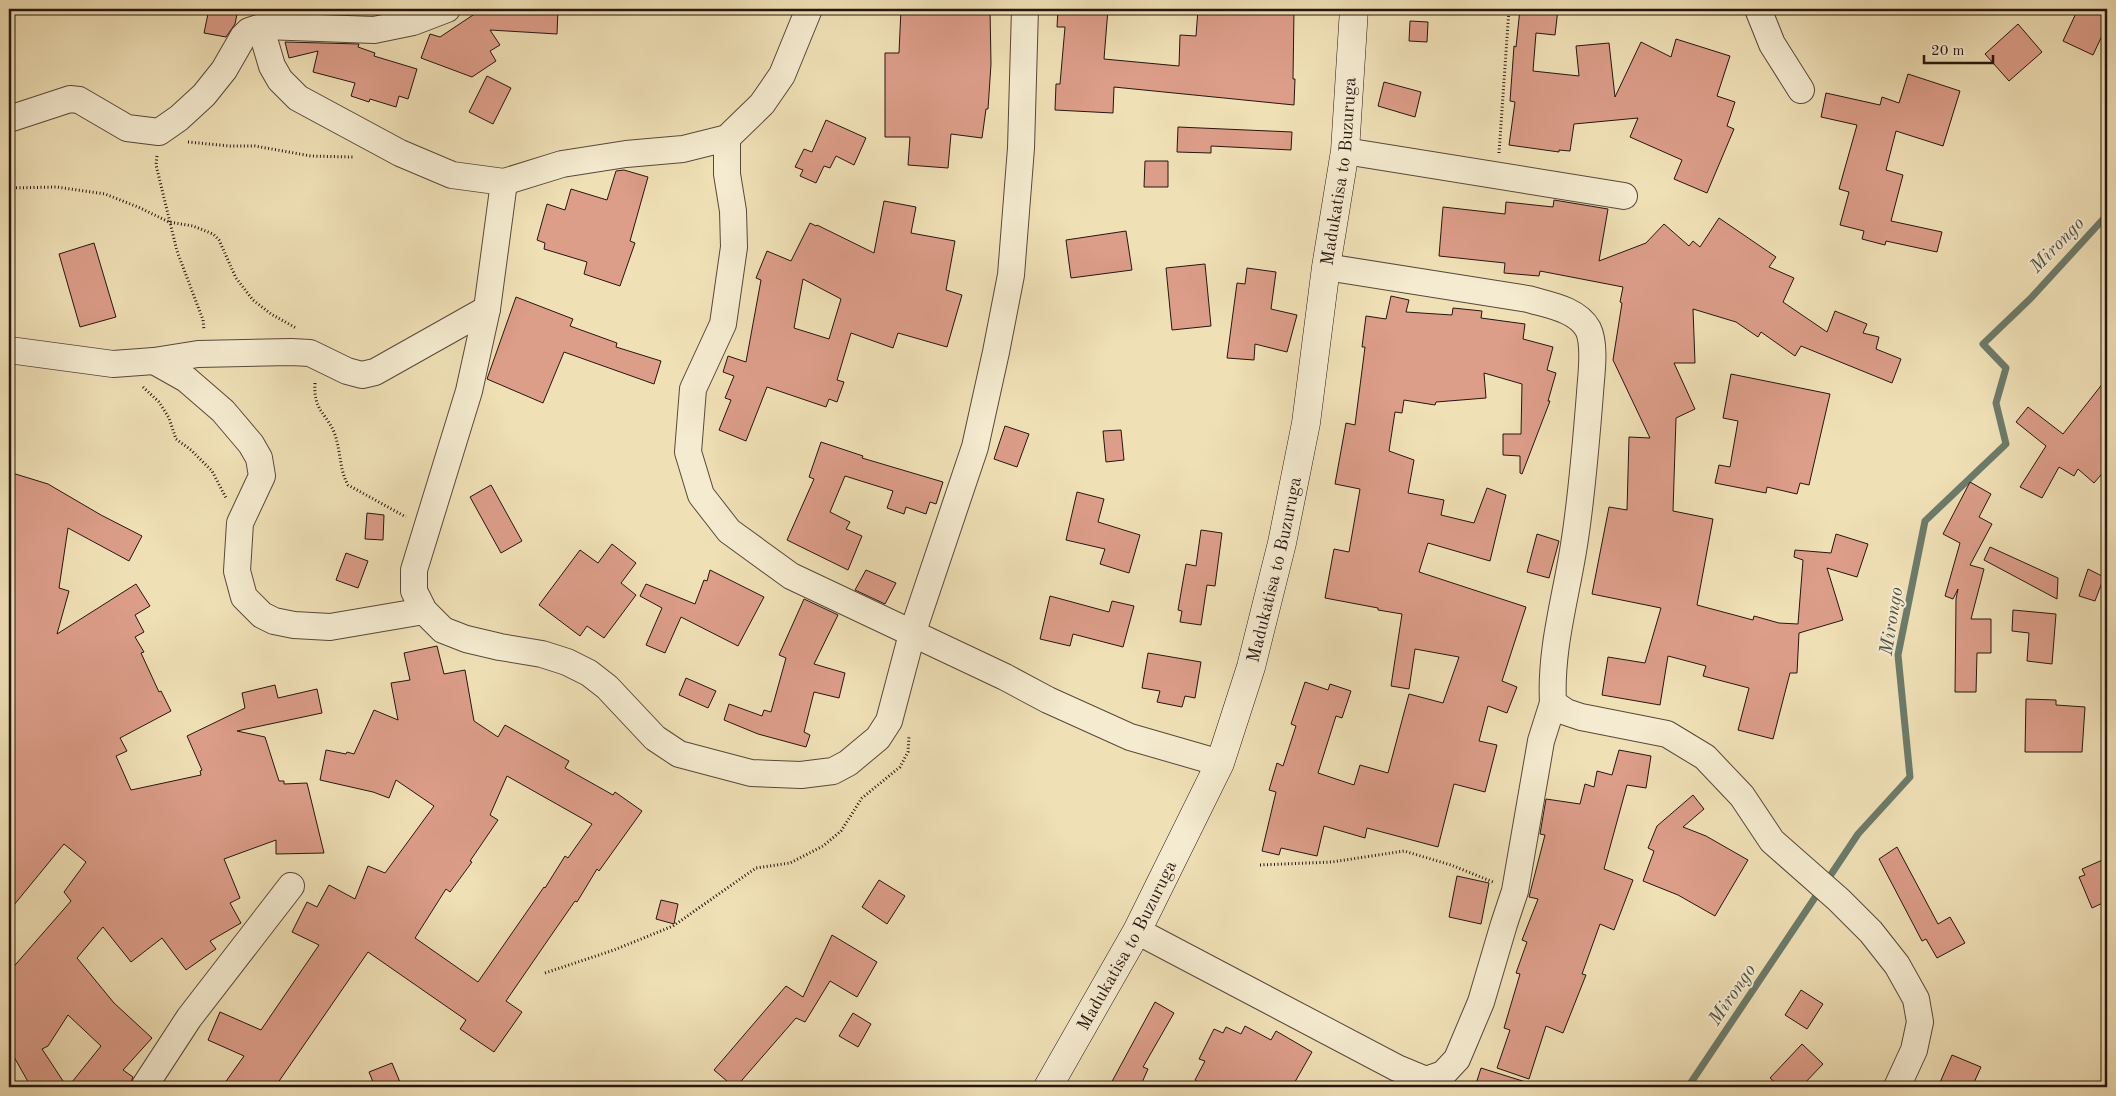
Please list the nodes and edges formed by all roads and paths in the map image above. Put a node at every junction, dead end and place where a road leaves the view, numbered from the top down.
1 (447, 9) edge
2 (809, 9) edge
3 (1025, 9) edge
4 (1354, 9) edge
5 (1509, 9) edge
6 (1758, 9) edge
7 (264, 26) junction
8 (1801, 90) dead end
9 (9, 119) edge
10 (159, 132) junction
11 (727, 138) junction
12 (1345, 151) junction
13 (361, 156) dead end
14 (1496, 176) junction
15 (504, 182) junction
16 (9, 188) edge
17 (1624, 196) dead end
18 (169, 222) junction
19 (1326, 267) junction
20 (487, 309) junction
21 (9, 350) edge
22 (198, 354) junction
23 (314, 355) junction
24 (154, 361) junction
25 (142, 386) dead end
26 (240, 523) junction
27 (427, 532) junction
28 (424, 611) junction
29 (912, 634) junction
30 (896, 698) junction
31 (1553, 703) junction
32 (1220, 763) junction
33 (1260, 865) dead end
34 (291, 886) dead end
35 (1516, 891) junction
36 (1137, 931) junction
37 (545, 973) dead end
38 (1427, 1084) edge
39 (144, 1087) edge
40 (1048, 1087) edge
41 (1897, 1087) edge

1 - 7 street
2 - 11 street
3 - 29 street
4 - 12 main road, Madukatisa to Buzuruga
5 - 14 path
6 - 8 street
7 - 10 street
7 - 15 street
9 - 10 street
10 - 13 path
10 - 18 path
11 - 15 street
11 - 29 street
12 - 14 street
12 - 19 main road, Madukatisa to Buzuruga
14 - 17 street
15 - 20 street
16 - 18 path
18 - 22 path
18 - 23 path
19 - 31 street
19 - 32 main road, Madukatisa to Buzuruga
20 - 23 street
20 - 27 street
21 - 24 street
22 - 23 street
22 - 24 street
23 - 27 path
24 - 26 street
25 - 26 path
26 - 28 street
27 - 28 street
28 - 30 street
29 - 30 street
29 - 32 street
30 - 37 path
31 - 35 street
31 - 41 street
32 - 36 main road, Madukatisa to Buzuruga
33 - 35 path
34 - 39 street
35 - 38 street
36 - 38 street
36 - 40 main road, Madukatisa to Buzuruga

